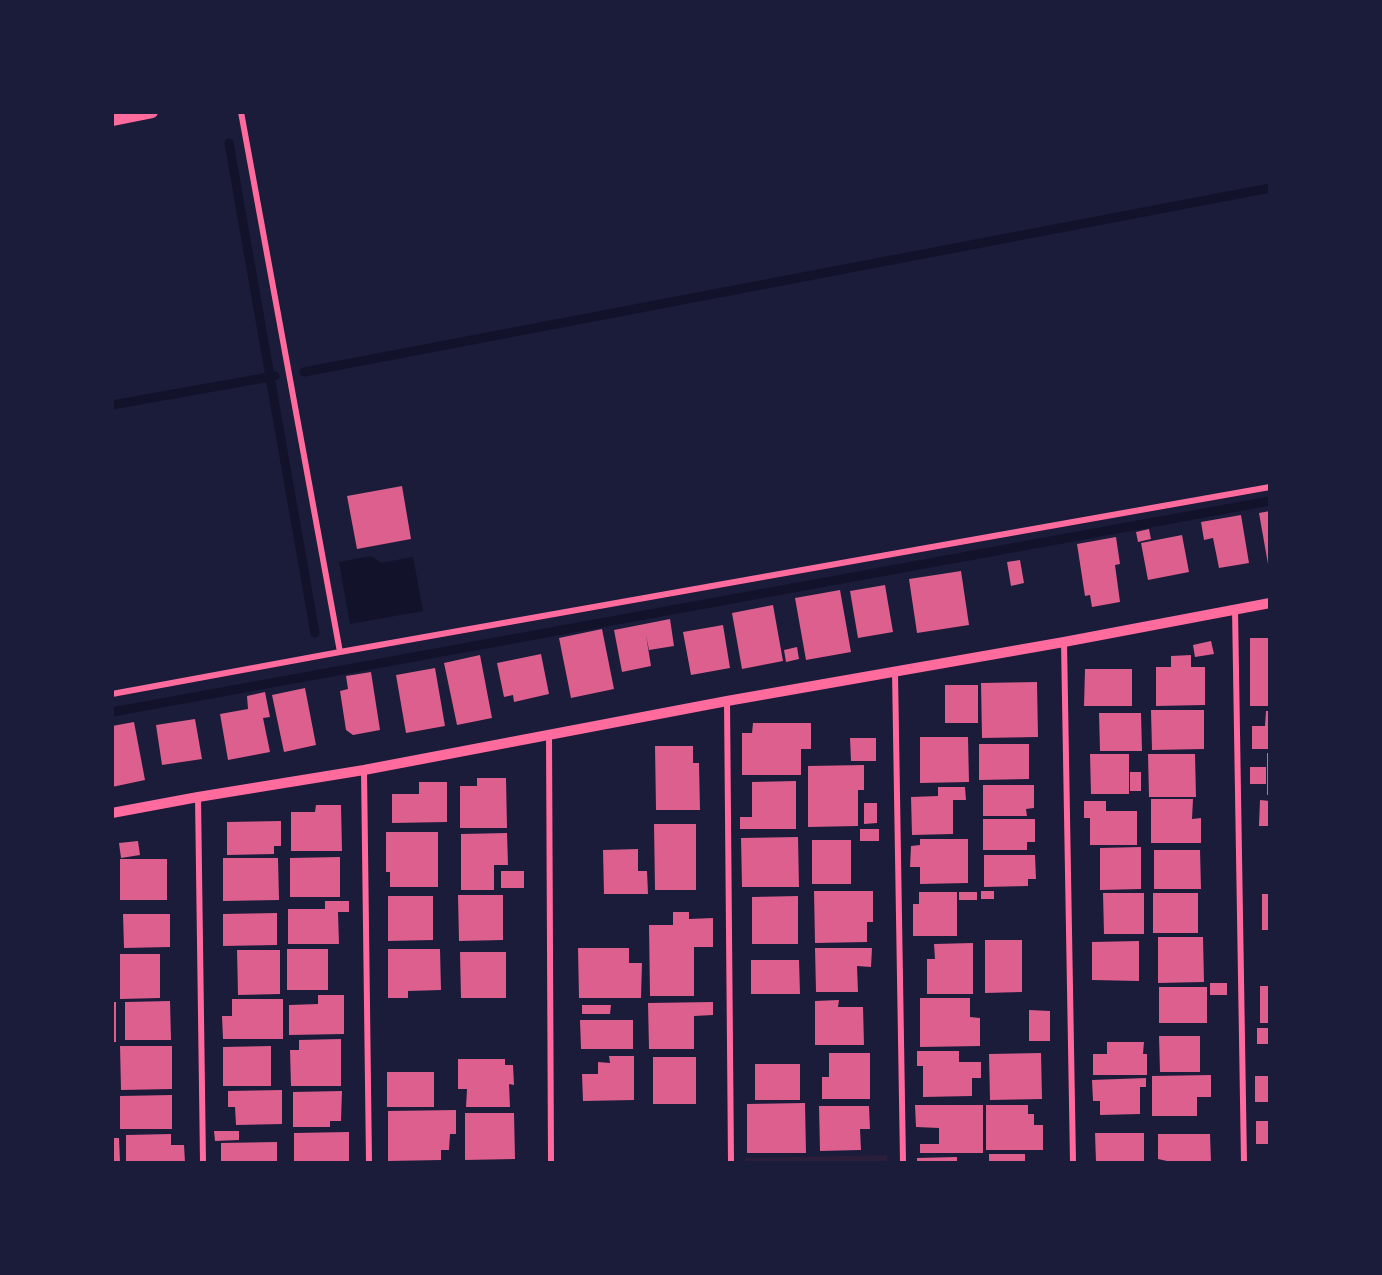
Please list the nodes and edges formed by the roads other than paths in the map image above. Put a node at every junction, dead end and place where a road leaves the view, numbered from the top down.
1 (153, 112) edge
2 (241, 112) edge
3 (112, 120) edge
4 (1269, 487) edge
5 (1269, 603) edge
6 (1235, 609) junction
7 (1064, 642) junction
8 (339, 652) junction
9 (895, 672) junction
10 (112, 694) edge
11 (727, 701) junction
12 (549, 736) junction
13 (364, 770) junction
14 (198, 797) junction
15 (112, 813) edge
16 (203, 1162) edge
17 (369, 1162) edge
18 (551, 1162) edge
19 (731, 1162) edge
20 (903, 1162) edge
21 (1073, 1162) edge
22 (1244, 1162) edge

1 - 3 main road
2 - 8 street
4 - 8 street
5 - 6 street
6 - 7 street
6 - 22 street
7 - 9 street
7 - 21 street
8 - 10 street
9 - 11 street
9 - 20 street
11 - 12 street
11 - 19 street
12 - 13 street
12 - 18 street
13 - 14 street
13 - 17 street
14 - 15 street
14 - 16 street

